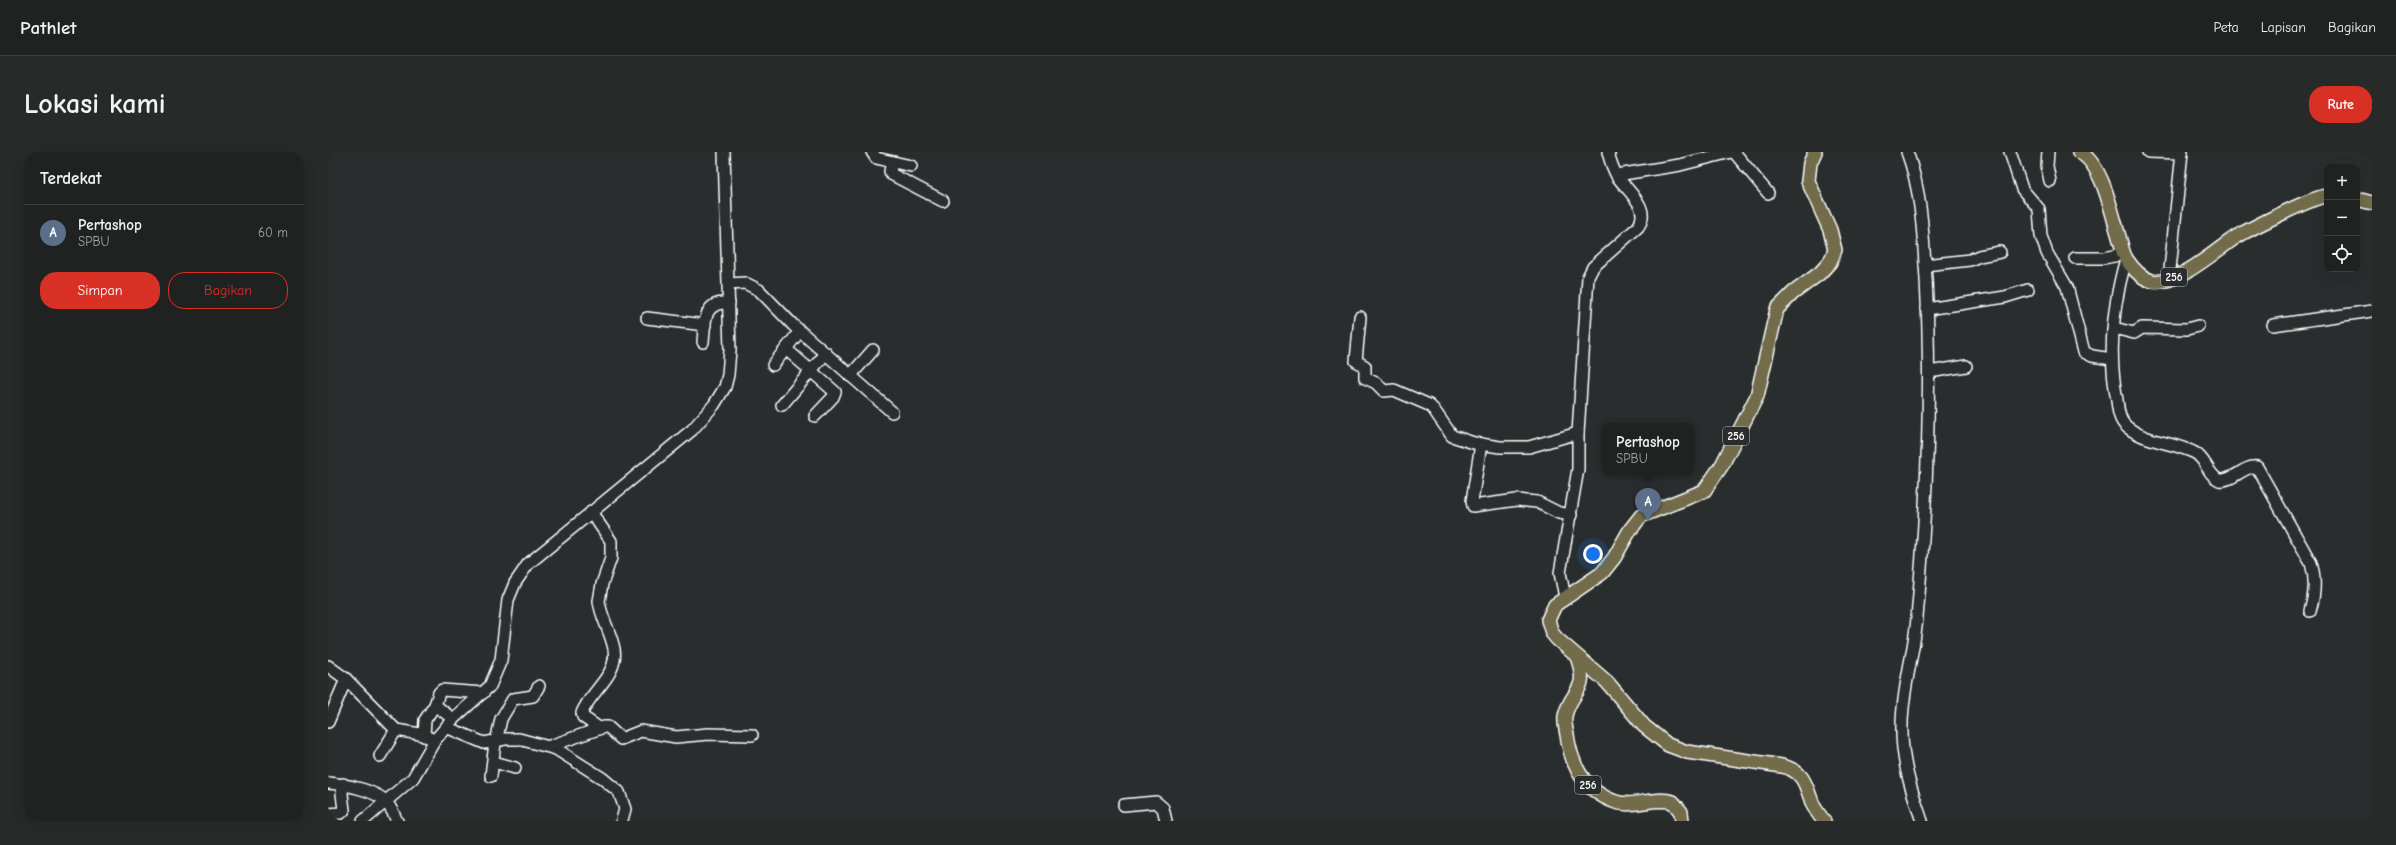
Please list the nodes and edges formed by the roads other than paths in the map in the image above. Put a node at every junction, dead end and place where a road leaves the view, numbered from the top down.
1 (724, 152) edge
2 (872, 152) edge
3 (1608, 152) edge
4 (1732, 152) edge
5 (1815, 152) edge
6 (1907, 152) edge
7 (2010, 152) edge
8 (2048, 152) edge
9 (2079, 152) edge
10 (2148, 152) edge
11 (2182, 152) edge
12 (892, 162) junction
13 (911, 166) dead end
14 (1617, 175) junction
15 (2050, 181) dead end
16 (1768, 194) dead end
17 (2324, 197) edge
18 (943, 200) dead end
19 (2360, 200) edge
20 (2372, 202) edge
21 (2000, 252) dead end
22 (2125, 257) junction
23 (2075, 258) dead end
24 (1925, 265) junction
25 (2169, 279) junction
26 (729, 284) junction
27 (2028, 290) dead end
28 (729, 303) junction
29 (1927, 309) junction
30 (2372, 311) edge
31 (1360, 317) dead end
32 (647, 318) dead end
33 (2273, 324) dead end
34 (705, 325) junction
35 (2198, 326) dead end
36 (2114, 328) junction
37 (800, 331) junction
38 (704, 342) dead end
39 (786, 348) junction
40 (873, 350) dead end
41 (826, 353) junction
42 (2112, 359) junction
43 (773, 365) dead end
44 (1966, 366) dead end
45 (810, 369) junction
46 (1929, 372) junction
47 (850, 376) junction
48 (782, 405) dead end
49 (892, 412) dead end
50 (815, 416) dead end
51 (1578, 433) junction
52 (1478, 444) junction
53 (591, 512) junction
54 (1571, 515) junction
55 (1565, 597) junction
56 (2310, 611) dead end
57 (1577, 657) junction
58 (328, 666) edge
59 (346, 679) junction
60 (1582, 681) junction
61 (1607, 682) junction
62 (539, 686) dead end
63 (483, 693) junction
64 (435, 705) junction
65 (328, 722) edge
66 (450, 723) junction
67 (599, 728) junction
68 (396, 730) junction
69 (752, 735) dead end
70 (424, 736) junction
71 (435, 740) junction
72 (496, 742) junction
73 (550, 746) junction
74 (380, 756) dead end
75 (494, 762) junction
76 (515, 768) dead end
77 (491, 776) dead end
78 (328, 783) edge
79 (343, 784) junction
80 (386, 801) junction
81 (1124, 805) dead end
82 (328, 814) edge
83 (622, 820) dead end
84 (363, 821) edge
85 (397, 821) edge
86 (1166, 821) edge
87 (1682, 821) edge
88 (1824, 821) edge
89 (1922, 821) edge

1 - 26 street
2 - 12 street
3 - 14 street
4 - 14 street
4 - 16 street
5 - 55 main road, 256
6 - 24 street
7 - 42 street
8 - 15 street
9 - 22 main road, 256
10 - 11 street
11 - 25 street
12 - 13 street
12 - 18 street
14 - 51 street
17 - 25 main road, 256
19 - 20 main road
21 - 24 street
22 - 23 street
22 - 25 main road, 256
22 - 36 street
24 - 29 street
26 - 28 street
26 - 37 street
27 - 29 street
28 - 34 street
28 - 53 street
29 - 46 street
30 - 33 street
31 - 52 street
32 - 34 street
34 - 38 street
35 - 36 street
36 - 42 street
37 - 39 street
37 - 41 street
39 - 43 street
39 - 45 street
40 - 47 street
41 - 45 street
41 - 47 street
42 - 56 street
44 - 46 street
45 - 48 street
45 - 50 street
46 - 89 street
47 - 49 street
51 - 52 street
51 - 54 street
52 - 54 street
53 - 63 street
53 - 67 street
54 - 55 street
55 - 57 main road, 256
57 - 60 main road
57 - 61 main road
58 - 59 street
59 - 65 street
59 - 68 street
60 - 61 main road
60 - 87 main road, 256
61 - 88 main road
62 - 72 street
63 - 64 street
63 - 66 street
64 - 66 street
64 - 70 street
66 - 71 street
66 - 72 street
67 - 69 street
67 - 73 street
68 - 70 street
68 - 74 street
70 - 71 street
71 - 80 street
72 - 73 street
72 - 75 street
73 - 83 street
75 - 76 street
75 - 77 street
78 - 79 street
79 - 80 street
79 - 82 street
80 - 84 street
80 - 85 street
81 - 86 street

